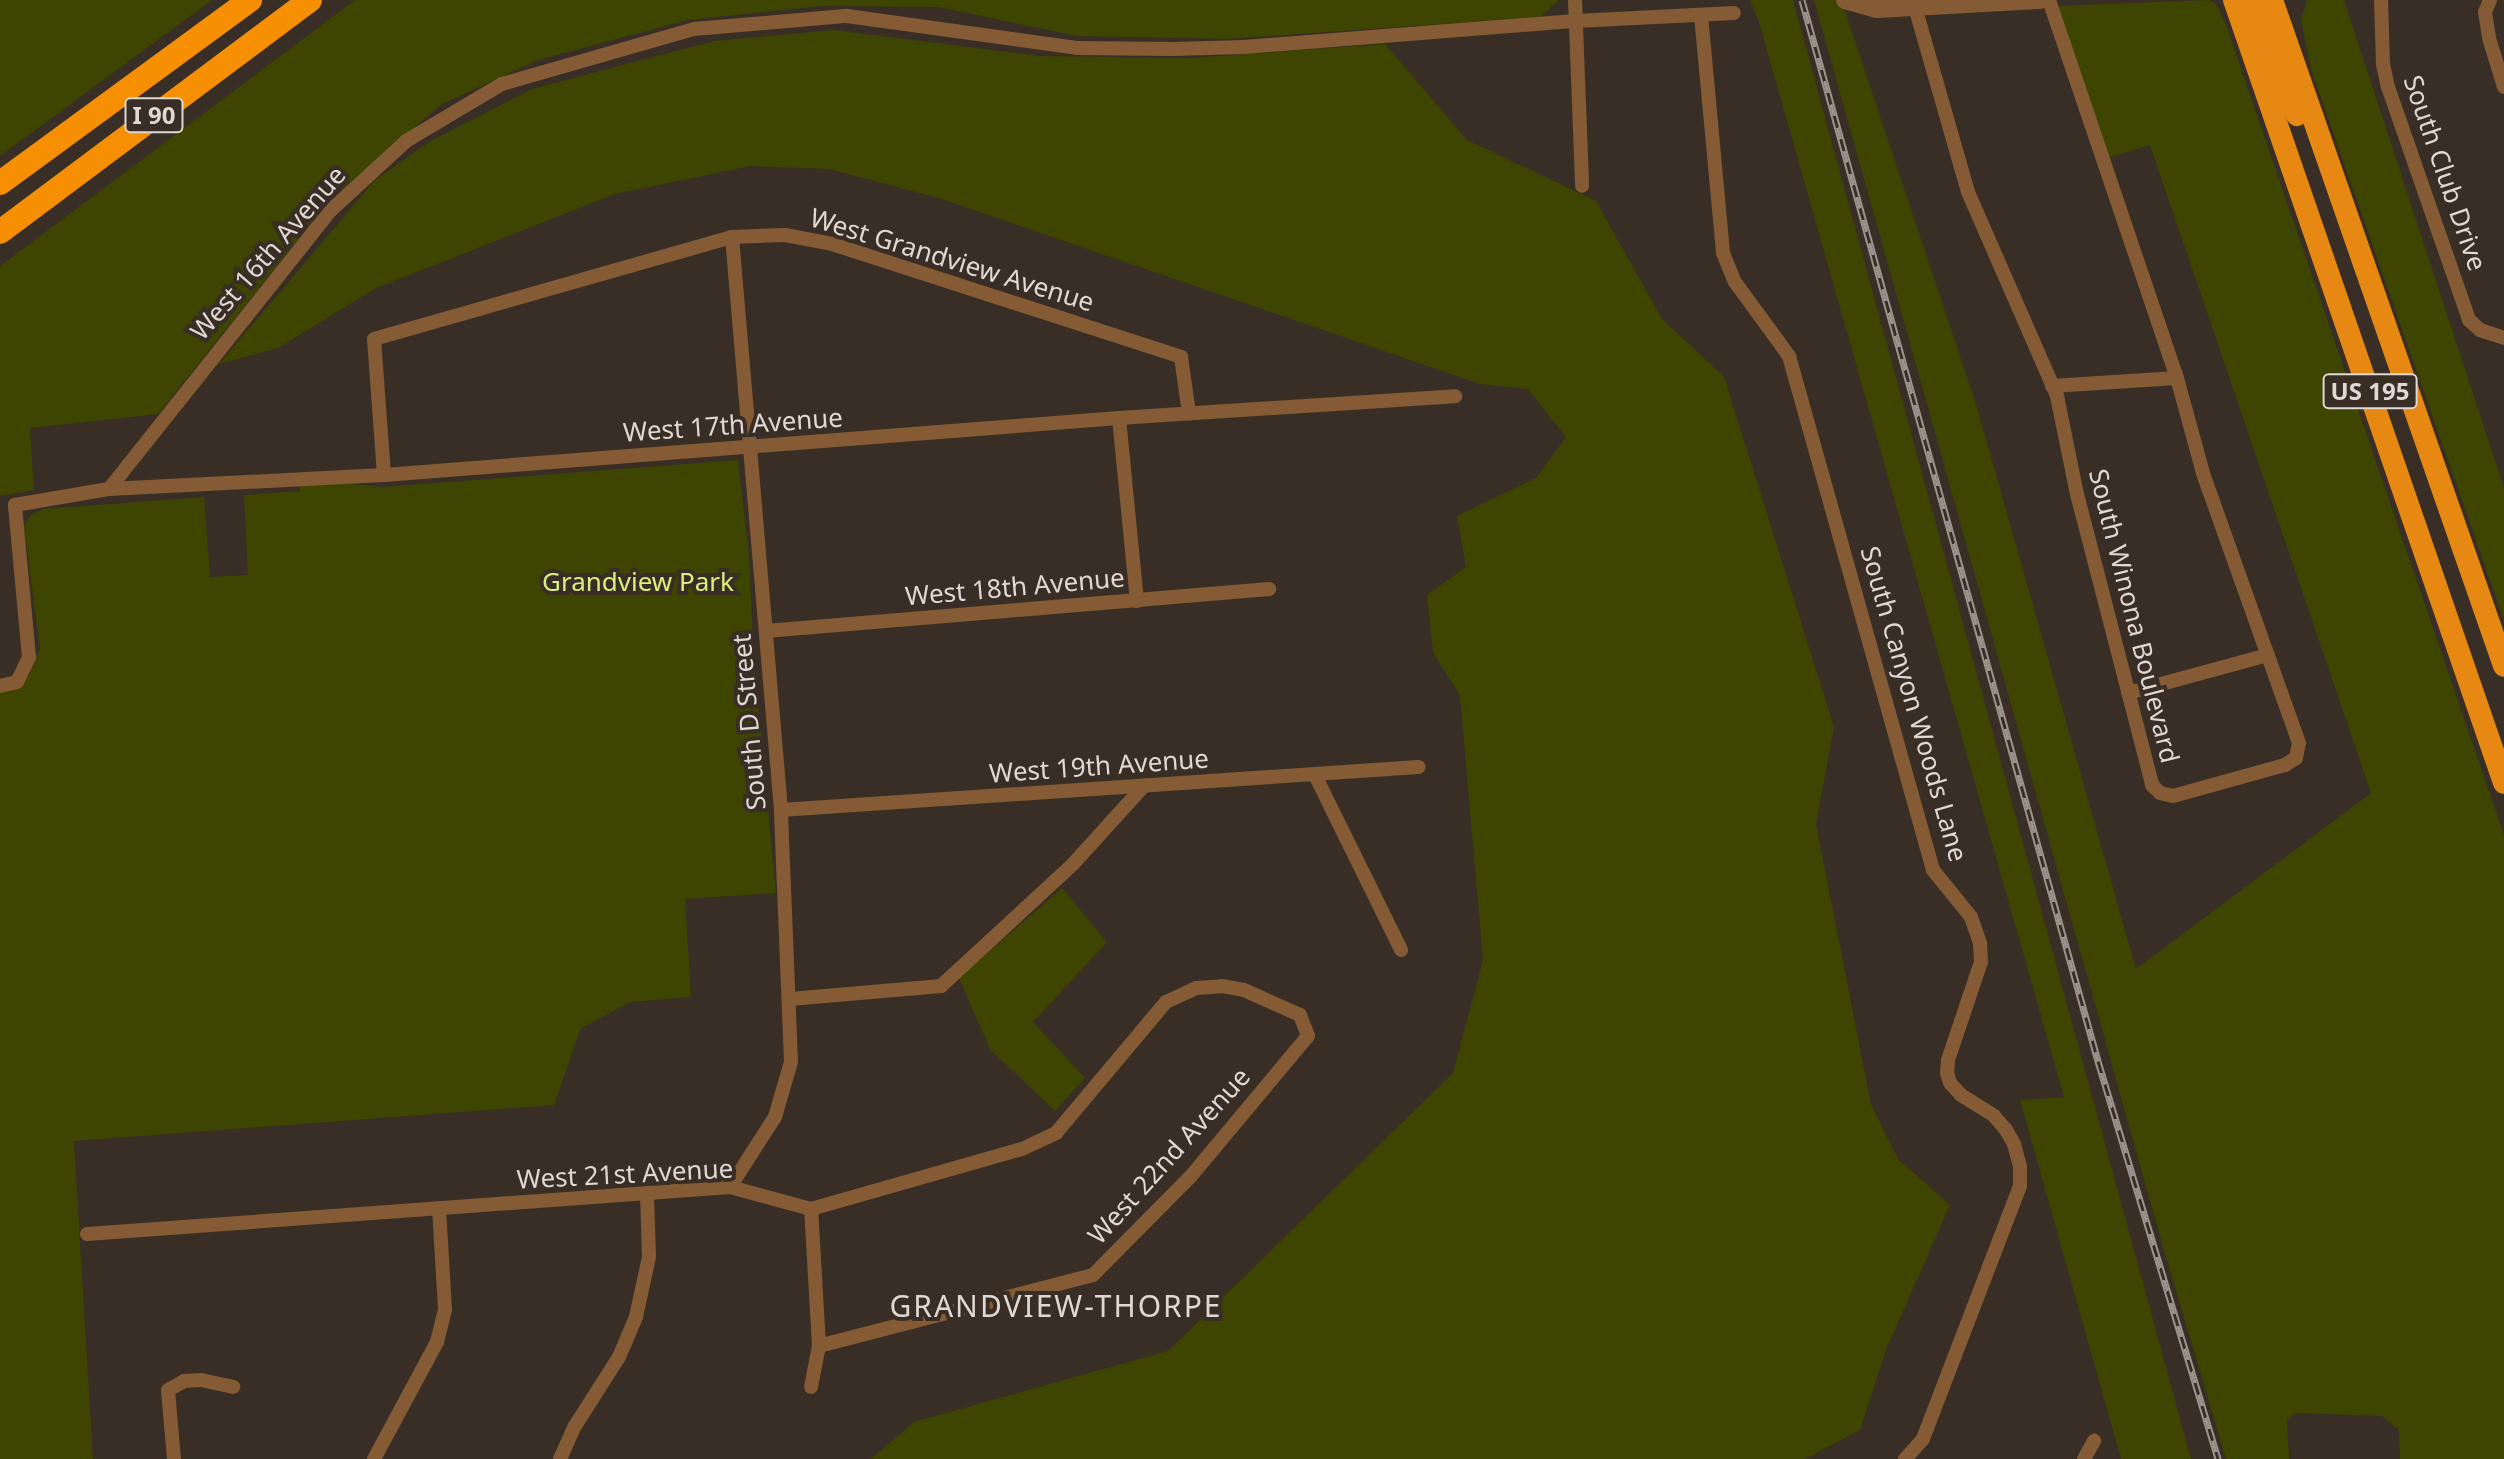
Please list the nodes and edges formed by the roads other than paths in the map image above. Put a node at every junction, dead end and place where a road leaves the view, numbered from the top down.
1 (250, 0) edge
2 (310, 0) edge
3 (1575, 0) edge
4 (1845, 0) edge
5 (2040, 0) edge
6 (2049, 0) edge
7 (2224, 0) edge
8 (2234, 0) edge
9 (2251, 0) edge
10 (2272, 0) edge
11 (2381, 0) edge
12 (2489, 0) edge
13 (1979, 2) edge
14 (1915, 7) junction
15 (1734, 13) dead end
16 (1701, 15) junction
17 (1576, 21) junction
18 (2504, 87) edge
19 (2323, 147) junction
20 (2290, 154) junction
21 (0, 183) edge
22 (1582, 186) dead end
23 (0, 232) edge
24 (732, 237) junction
25 (2504, 338) edge
26 (2177, 378) junction
27 (2052, 386) junction
28 (1455, 396) dead end
29 (1189, 413) junction
30 (1119, 418) junction
31 (749, 448) junction
32 (384, 475) junction
33 (109, 489) junction
34 (1269, 589) dead end
35 (1137, 601) junction
36 (766, 631) junction
37 (2268, 655) junction
38 (2504, 666) edge
39 (0, 686) edge
40 (2128, 693) junction
41 (1419, 767) dead end
42 (1315, 775) junction
43 (2504, 783) edge
44 (1142, 788) junction
45 (781, 810) junction
46 (1401, 950) dead end
47 (790, 999) junction
48 (730, 1187) junction
49 (647, 1193) junction
50 (439, 1208) junction
51 (811, 1209) junction
52 (87, 1234) dead end
53 (819, 1346) junction
54 (233, 1387) dead end
55 (811, 1387) dead end
56 (2094, 1441) dead end
57 (174, 1459) edge
58 (374, 1459) edge
59 (560, 1459) edge
60 (1905, 1459) edge
61 (2084, 1459) edge

1 - 21 highway, I 90
2 - 23 highway, I 90
3 - 17 street
4 - 14 street
5 - 13 street
6 - 26 street, South Winona Boulevard
7 - 20 highway
8 - 20 highway, US 195
9 - 19 highway
10 - 19 highway, US 195
11 - 25 street, South Club Drive
12 - 18 street
13 - 14 street
14 - 27 street, South Winona Boulevard
15 - 16 street, West 16th Avenue
16 - 17 street, West 16th Avenue
16 - 60 street, South Canyon Woods Lane
17 - 22 street
17 - 33 street, West 16th Avenue
19 - 38 highway, US 195
20 - 43 highway, US 195
24 - 29 street, West Grandview Avenue
24 - 31 street, South D Street
24 - 32 street, West Grandview Avenue
26 - 27 street
26 - 37 street, South Winona Boulevard
27 - 40 street, South Winona Boulevard
28 - 29 street, West 17th Avenue
29 - 30 street, West 17th Avenue
30 - 31 street, West 17th Avenue
30 - 35 street
31 - 32 street, West 17th Avenue
31 - 36 street, South D Street
32 - 33 street, West 17th Avenue
33 - 39 street, West 17th Avenue
34 - 35 street, West 18th Avenue
35 - 36 street, West 18th Avenue
36 - 45 street, South D Street
37 - 40 street
37 - 40 street, South Winona Boulevard
41 - 42 street, West 19th Avenue
42 - 44 street, West 19th Avenue
42 - 46 street
44 - 45 street, West 19th Avenue
44 - 47 street
45 - 47 street, South D Street
47 - 48 street, South D Street
48 - 49 street, West 21st Avenue
48 - 51 street, West 21st Avenue
49 - 50 street, West 21st Avenue
49 - 59 street
50 - 52 street, West 21st Avenue
50 - 58 street
51 - 53 street
51 - 53 street, West 22nd Avenue
53 - 55 street
54 - 57 street
56 - 61 street

